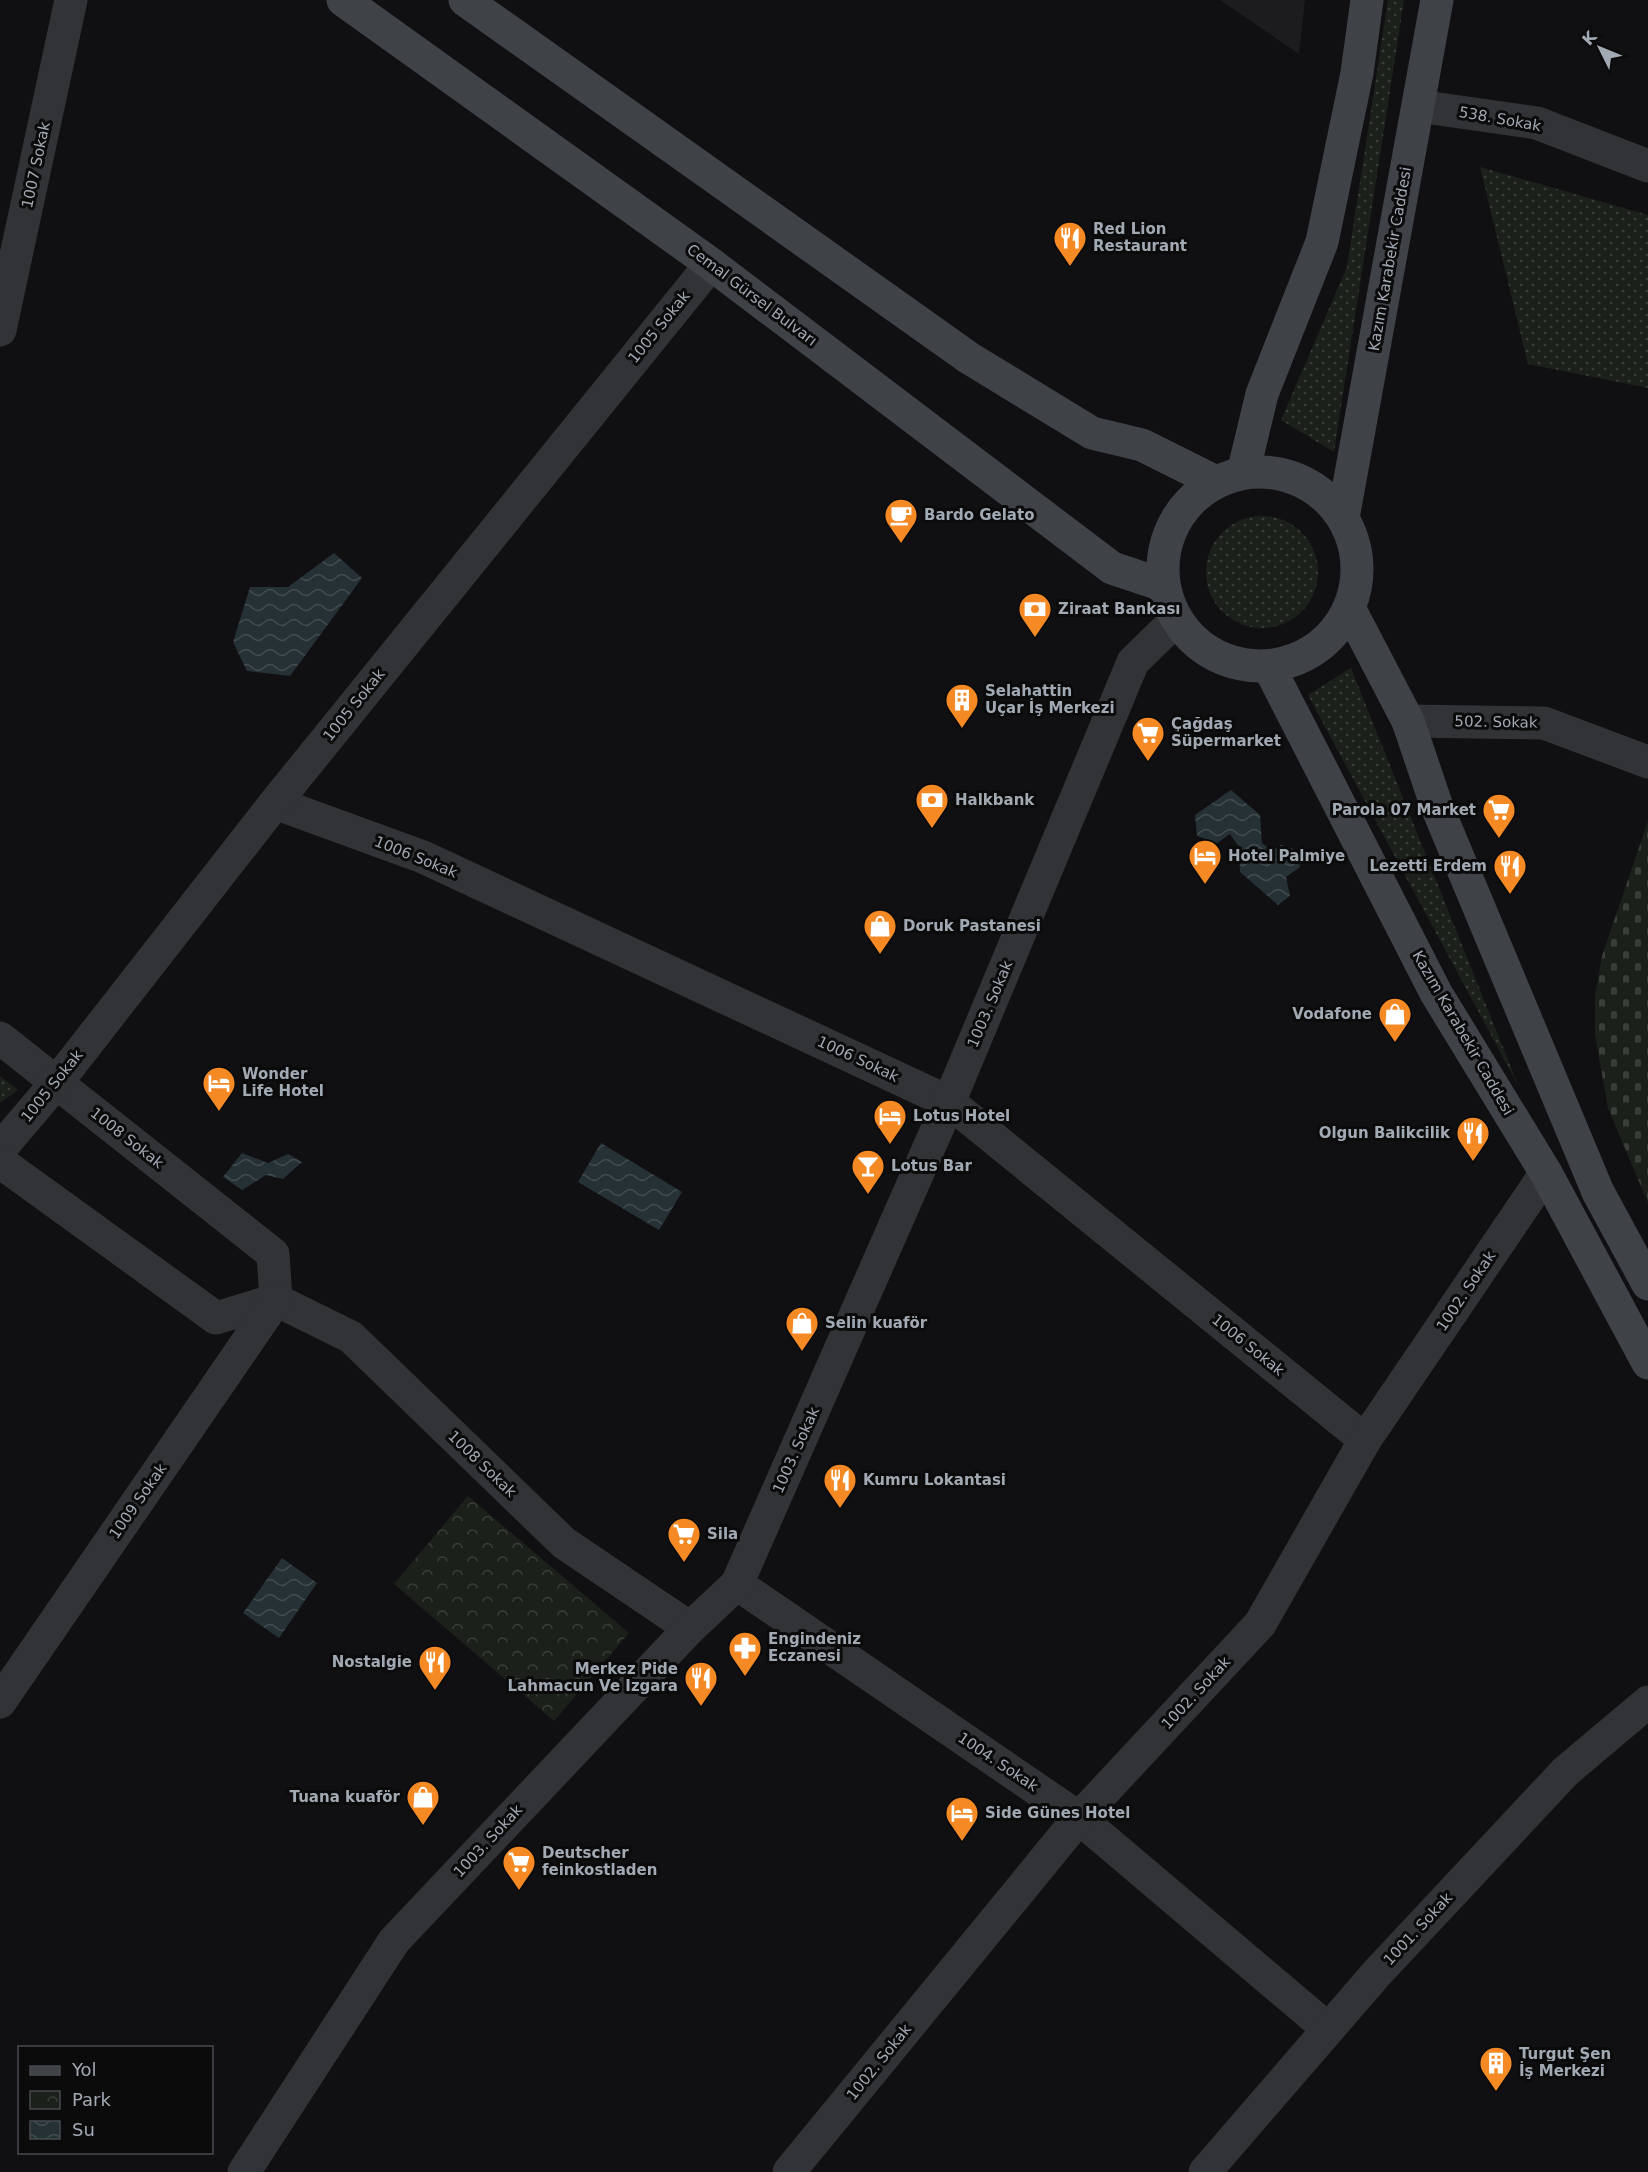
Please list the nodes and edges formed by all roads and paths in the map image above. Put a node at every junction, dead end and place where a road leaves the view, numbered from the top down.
1 (71, 0) edge
2 (342, 0) edge
3 (465, 0) edge
4 (1367, 0) edge
5 (1437, 0) edge
6 (1418, 106) junction
7 (1648, 166) edge
8 (711, 264) junction
9 (4, 288) edge
10 (0, 330) edge
11 (1230, 478) junction
12 (1343, 518) junction
13 (1163, 585) junction
14 (1349, 608) junction
15 (1176, 620) junction
16 (1269, 667) junction
17 (1408, 721) junction
18 (1648, 762) edge
19 (275, 803) junction
20 (0, 1038) edge
21 (57, 1082) junction
22 (949, 1102) junction
23 (0, 1149) edge
24 (0, 1162) edge
25 (1546, 1173) junction
26 (1648, 1284) edge
27 (276, 1300) junction
28 (1648, 1363) edge
29 (1365, 1440) junction
30 (737, 1584) junction
31 (690, 1628) junction
32 (0, 1702) edge
33 (1648, 1702) edge
34 (1079, 1818) junction
35 (1328, 2028) junction
36 (244, 2172) edge
37 (789, 2172) edge
38 (1205, 2172) edge

1 - 9 street, 1007 Sokak
2 - 8 main road, Cemal Gürsel Bulvarı
3 - 11 main road
4 - 11 main road
5 - 6 main road, Kazım Karabekir Caddesi
6 - 7 street, 538. Sokak
6 - 12 main road, Kazım Karabekir Caddesi
8 - 13 main road, Cemal Gürsel Bulvarı
8 - 19 street, 1005 Sokak
9 - 10 street, 1007 Sokak
11 - 12 main road
11 - 13 main road
12 - 14 main road
13 - 15 main road
14 - 16 main road
14 - 17 main road
15 - 16 main road
15 - 22 street, 1003. Sokak
16 - 25 main road, Kazım Karabekir Caddesi
17 - 18 street, 502. Sokak
17 - 26 main road
19 - 21 street, 1005 Sokak
19 - 22 street, 1006 Sokak
20 - 21 street, 1008 Sokak
21 - 23 street, 1005 Sokak
21 - 27 street, 1008 Sokak
22 - 29 street, 1006 Sokak
22 - 30 street, 1003. Sokak
24 - 27 street
25 - 28 main road, Kazım Karabekir Caddesi
25 - 29 street, 1002. Sokak
27 - 31 street, 1008 Sokak
27 - 32 street, 1009 Sokak
29 - 34 street, 1002. Sokak
30 - 31 street, 1003. Sokak
30 - 34 street, 1004. Sokak
31 - 36 street, 1003. Sokak
33 - 35 street, 1001. Sokak
34 - 35 street, 1004. Sokak
34 - 37 street, 1002. Sokak
35 - 38 street, 1001. Sokak

